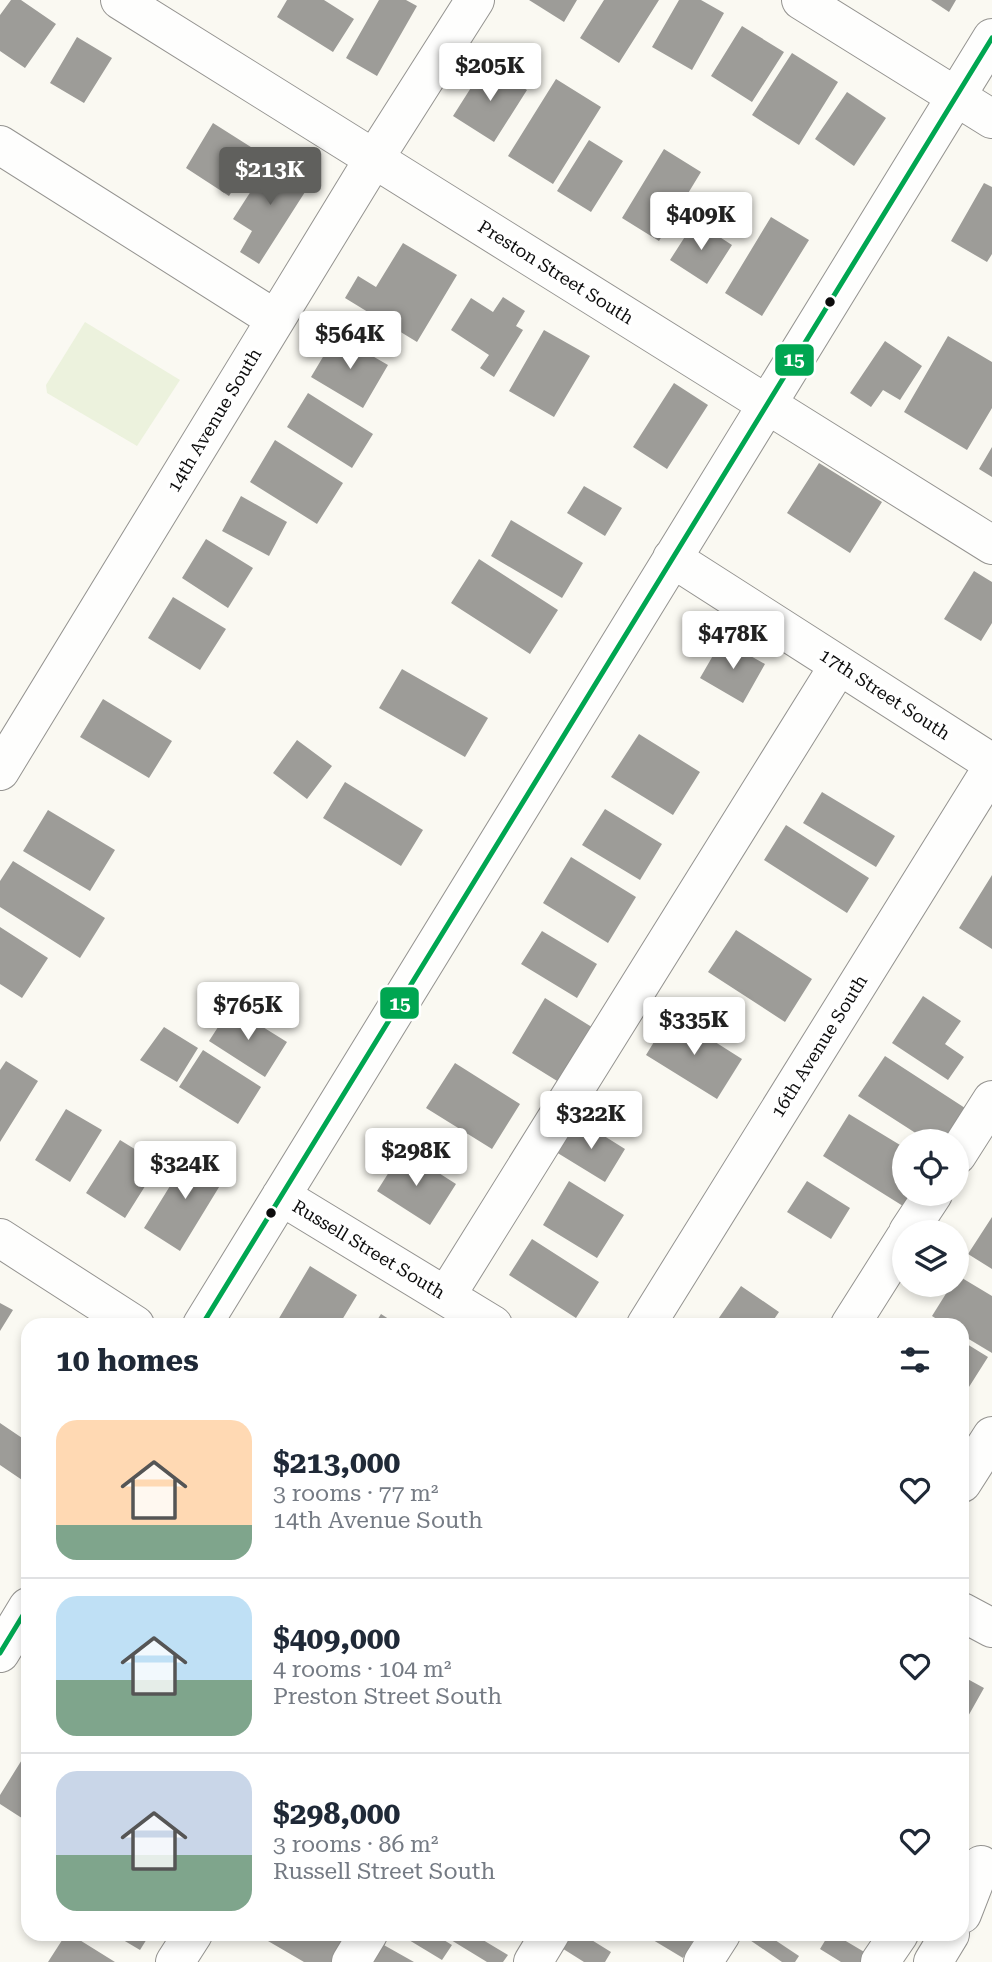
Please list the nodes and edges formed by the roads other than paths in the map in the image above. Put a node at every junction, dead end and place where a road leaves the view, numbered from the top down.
1 (120, 0) edge
2 (475, 0) edge
3 (802, 0) edge
4 (992, 38) edge
5 (956, 97) junction
6 (992, 119) edge
7 (0, 145) edge
8 (375, 158) junction
9 (275, 319) junction
10 (766, 406) junction
11 (992, 545) edge
12 (672, 558) junction
13 (839, 665) junction
14 (992, 765) edge
15 (0, 771) edge
16 (992, 1100) edge
17 (969, 1136) edge
18 (281, 1196) junction
19 (0, 1238) edge
20 (892, 1259) edge
21 (446, 1296) junction
22 (124, 1318) edge
23 (206, 1318) edge
24 (482, 1318) edge
25 (650, 1318) edge
26 (854, 1318) edge
27 (992, 1436) edge
28 (969, 1472) edge
29 (969, 1616) edge
30 (21, 1618) edge
31 (992, 1629) edge
32 (0, 1653) edge
33 (979, 1859) edge
34 (969, 1891) edge
35 (188, 1941) edge
36 (364, 1941) edge
37 (546, 1941) edge
38 (716, 1941) edge
39 (894, 1941) edge
40 (946, 1941) edge
41 (175, 1962) edge
42 (351, 1962) edge
43 (533, 1962) edge
44 (703, 1962) edge
45 (880, 1962) edge
46 (933, 1962) edge

1 - 8 street, Preston Street South
2 - 8 street, 14th Avenue South
3 - 5 street
4 - 5 street
5 - 6 street
5 - 10 street
7 - 9 street
8 - 9 street, 14th Avenue South
8 - 10 street, Preston Street South
9 - 15 street, 14th Avenue South
10 - 11 street, Preston Street South
10 - 12 street
12 - 13 street, 17th Street South
12 - 18 street
13 - 14 street, 17th Street South
13 - 21 street
14 - 25 street, 16th Avenue South
16 - 17 street
18 - 21 street, Russell Street South
18 - 23 street
19 - 22 street
20 - 26 street
21 - 24 street, Russell Street South
27 - 28 street
29 - 31 street
30 - 32 street
33 - 34 street
35 - 41 street
36 - 42 street
37 - 43 street
38 - 44 street
39 - 45 street
40 - 46 street

